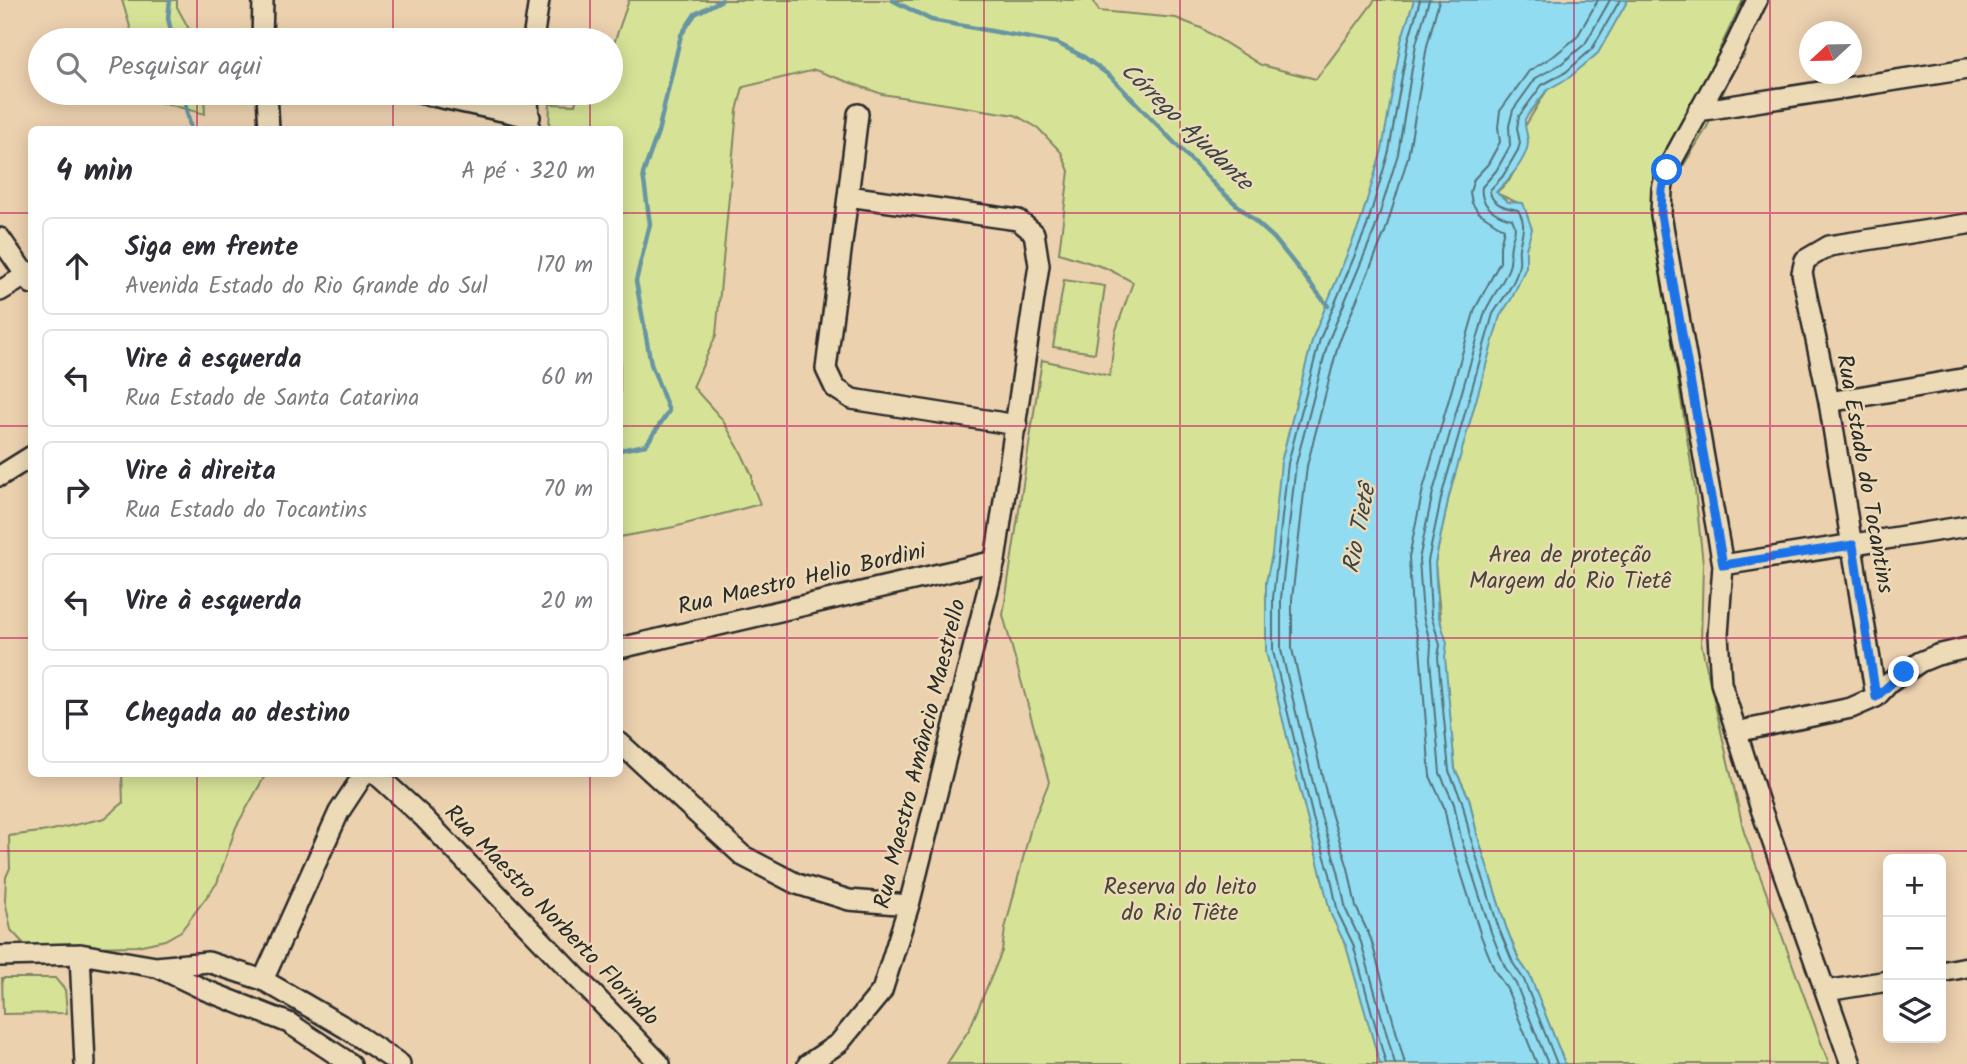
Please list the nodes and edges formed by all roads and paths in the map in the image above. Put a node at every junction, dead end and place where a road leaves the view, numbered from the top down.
1 (263, 0) edge
2 (539, 0) edge
3 (1757, 0) edge
4 (262, 28) edge
5 (535, 28) edge
6 (1967, 69) edge
7 (268, 105) edge
8 (463, 105) edge
9 (529, 105) edge
10 (1698, 111) junction
11 (858, 114) dead end
12 (530, 123) edge
13 (269, 126) edge
14 (848, 197) junction
15 (1967, 224) edge
16 (0, 238) edge
17 (28, 274) edge
18 (28, 278) edge
19 (0, 291) edge
20 (1967, 378) edge
21 (1829, 402) junction
22 (1017, 425) junction
23 (28, 459) edge
24 (0, 476) edge
25 (1967, 526) edge
26 (1853, 545) junction
27 (995, 561) junction
28 (1723, 565) junction
29 (623, 647) edge
30 (1967, 648) edge
31 (1876, 697) junction
32 (1736, 732) junction
33 (623, 746) edge
34 (362, 777) edge
35 (379, 777) edge
36 (909, 905) junction
37 (80, 954) junction
38 (0, 956) edge
39 (156, 967) junction
40 (1967, 967) edge
41 (1946, 971) edge
42 (262, 980) junction
43 (1883, 982) edge
44 (1826, 991) junction
45 (85, 1064) edge
46 (351, 1064) edge
47 (400, 1064) edge
48 (660, 1064) edge
49 (808, 1064) edge
50 (1851, 1064) edge

1 - 4 street
2 - 5 street
3 - 10 street
6 - 10 street
7 - 13 street
8 - 12 street
9 - 12 street
10 - 28 street
11 - 14 street
14 - 22 street
14 - 22 street, Rua Maestro Amâncio Maestrello
15 - 21 street, Rua Estado do Tocantins
16 - 17 street
18 - 19 street
20 - 21 street
21 - 26 street, Rua Estado do Tocantins
22 - 27 street, Rua Maestro Amâncio Maestrello
23 - 24 street
25 - 26 street
26 - 28 street
26 - 31 street, Rua Estado do Tocantins
27 - 29 street, Rua Maestro Helio Bordini
27 - 36 street, Rua Maestro Amâncio Maestrello
28 - 32 street
30 - 31 street
31 - 32 street
32 - 44 street
33 - 36 street
34 - 42 street
35 - 48 street, Rua Maestro Norberto Florindo
36 - 49 street, Rua Maestro Amâncio Maestrello
37 - 38 street
37 - 39 street
37 - 45 street
39 - 42 street
39 - 46 street
40 - 41 street
42 - 47 street
43 - 44 street
44 - 50 street

